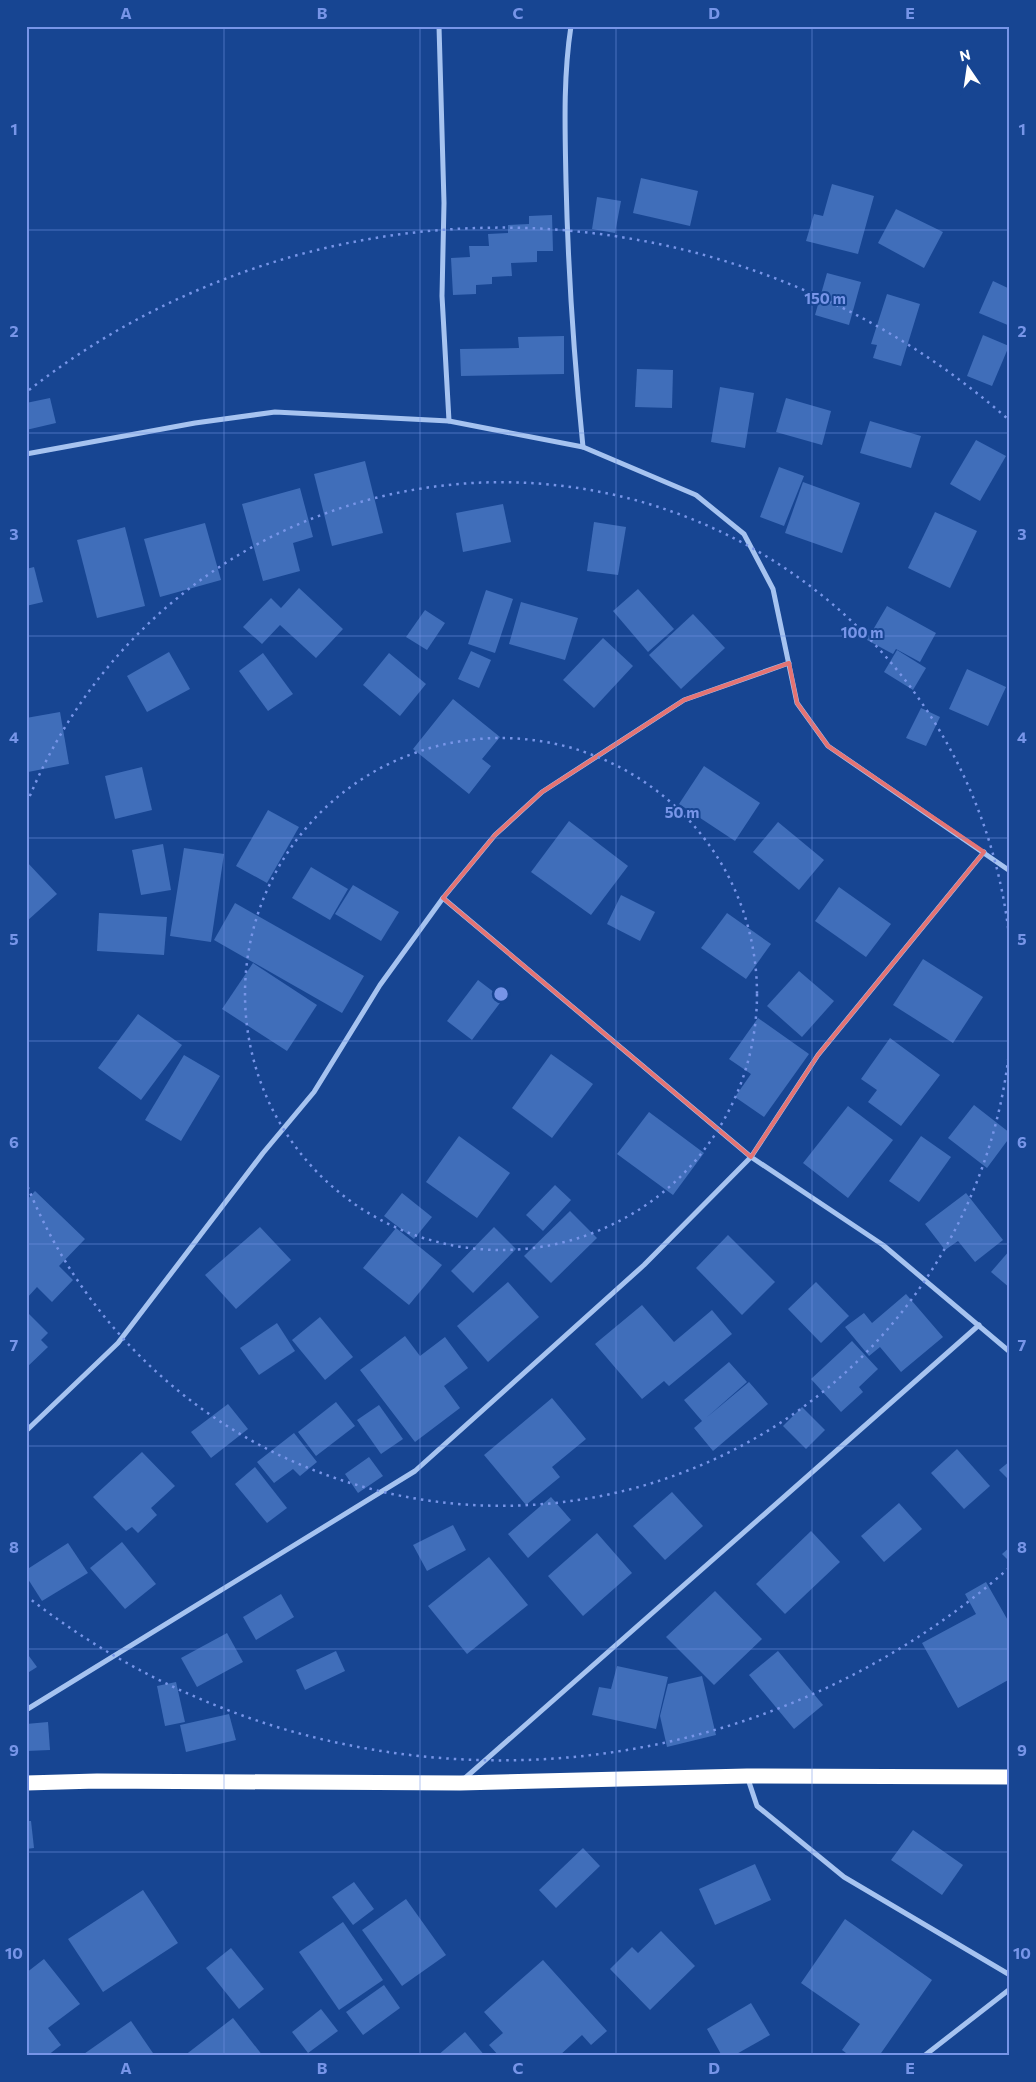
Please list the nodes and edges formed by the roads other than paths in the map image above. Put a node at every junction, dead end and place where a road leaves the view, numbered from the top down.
1 (439, 26) edge
2 (571, 26) edge
3 (450, 421) junction
4 (583, 447) junction
5 (26, 454) edge
6 (789, 663) junction
7 (984, 852) junction
8 (1010, 871) edge
9 (443, 898) junction
10 (751, 1157) junction
11 (979, 1325) junction
12 (1010, 1352) edge
13 (26, 1430) edge
14 (26, 1710) edge
15 (747, 1776) junction
16 (1010, 1777) edge
17 (26, 1783) edge
18 (460, 1783) junction
19 (1010, 1975) edge
20 (1010, 1988) edge
21 (924, 2056) edge

1 - 3 street
2 - 4 street
3 - 4 street
3 - 5 street
4 - 6 street
6 - 7 street
6 - 9 street
7 - 8 street
7 - 10 street
9 - 10 street
9 - 13 street
10 - 11 street
10 - 14 street
11 - 12 street
11 - 18 street
15 - 16 highway
15 - 18 highway
15 - 19 street
17 - 18 highway
20 - 21 street

